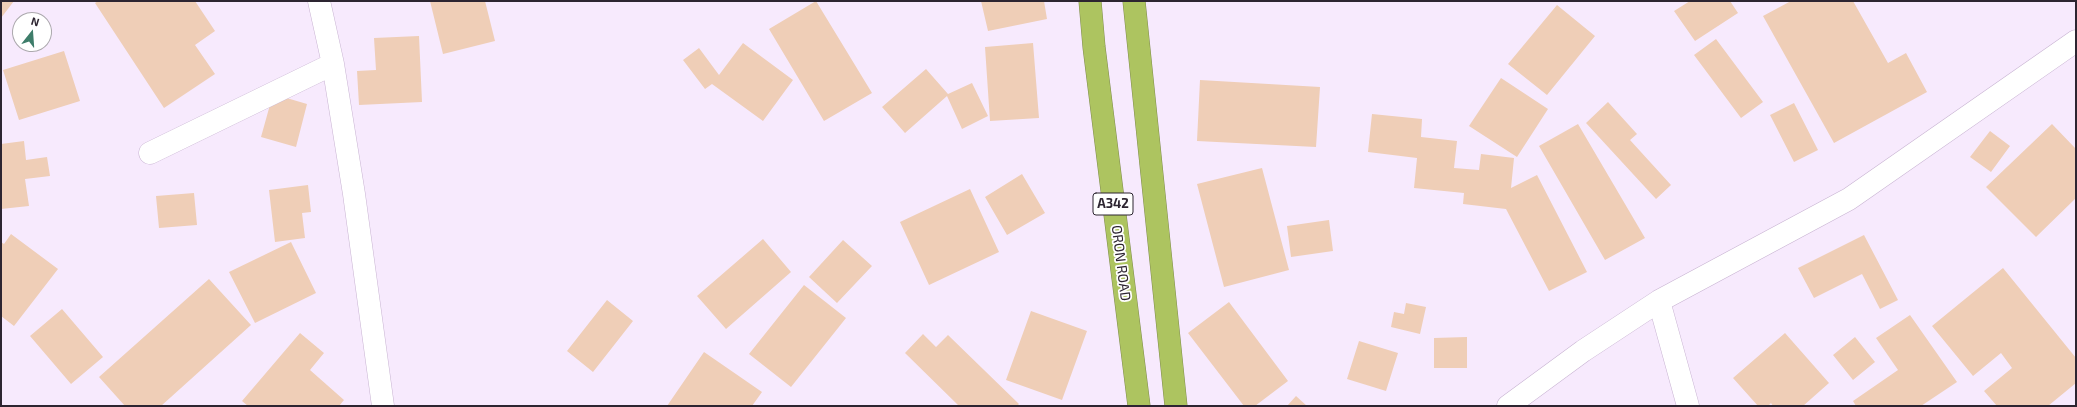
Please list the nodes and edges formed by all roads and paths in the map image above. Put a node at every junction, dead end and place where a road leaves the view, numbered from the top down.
1 (319, 1) edge
2 (1090, 1) edge
3 (1134, 1) edge
4 (2076, 41) edge
5 (333, 64) junction
6 (150, 153) dead end
7 (1659, 301) junction
8 (383, 406) edge
9 (1139, 406) edge
10 (1176, 406) edge
11 (1508, 406) edge
12 (1688, 406) edge

1 - 5 street
2 - 9 highway, ORON ROAD / A342
3 - 10 highway
4 - 7 street
5 - 6 street
5 - 8 street
7 - 11 street
7 - 12 street

